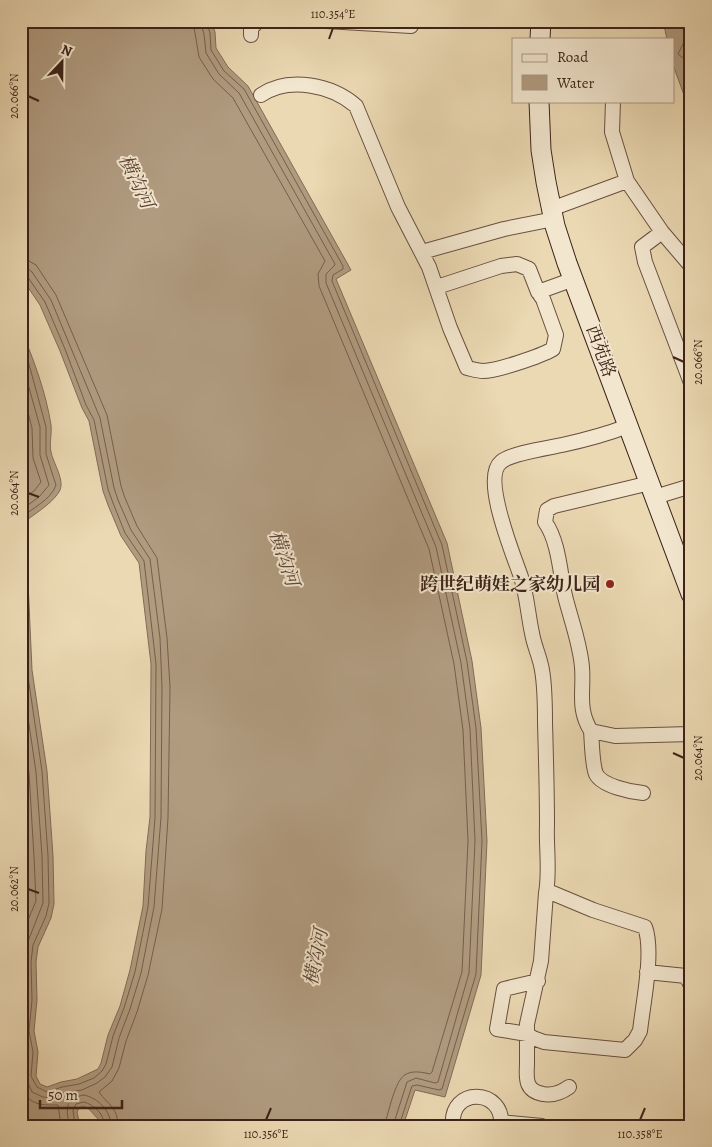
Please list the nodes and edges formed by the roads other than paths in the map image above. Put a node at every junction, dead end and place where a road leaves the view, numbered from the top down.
1 (258, 21) edge
2 (326, 21) edge
3 (414, 21) edge
4 (540, 21) edge
5 (251, 35) dead end
6 (540, 38) edge
7 (261, 95) dead end
8 (539, 102) edge
9 (613, 102) edge
10 (627, 181) junction
11 (553, 214) junction
12 (662, 232) junction
13 (422, 252) junction
14 (691, 266) edge
15 (574, 280) junction
16 (437, 287) junction
17 (538, 292) junction
18 (691, 383) edge
19 (628, 426) junction
20 (691, 486) edge
21 (652, 490) junction
22 (691, 594) edge
23 (591, 731) junction
24 (691, 734) edge
25 (643, 793) dead end
26 (546, 893) junction
27 (647, 972) junction
28 (689, 978) edge
29 (538, 981) junction
30 (527, 1034) junction
31 (569, 1087) dead end
32 (501, 1124) edge
33 (453, 1126) edge
34 (542, 1126) edge

1 - 5 street
2 - 3 street
4 - 6 main road
7 - 13 street
8 - 11 main road, 西苑路
9 - 10 street
10 - 11 street
10 - 12 street
11 - 13 street
11 - 15 main road, 西苑路
12 - 14 street
12 - 18 street
13 - 16 street
15 - 17 street
15 - 19 main road, 西苑路
16 - 17 street
16 - 17 street
19 - 21 main road, 西苑路
19 - 26 street
20 - 21 street
21 - 22 main road, 西苑路
21 - 23 street
23 - 24 street
23 - 25 street
26 - 27 street
26 - 29 street
27 - 28 street
27 - 30 street
29 - 30 street
29 - 30 street
30 - 31 street
32 - 33 street
32 - 34 street

